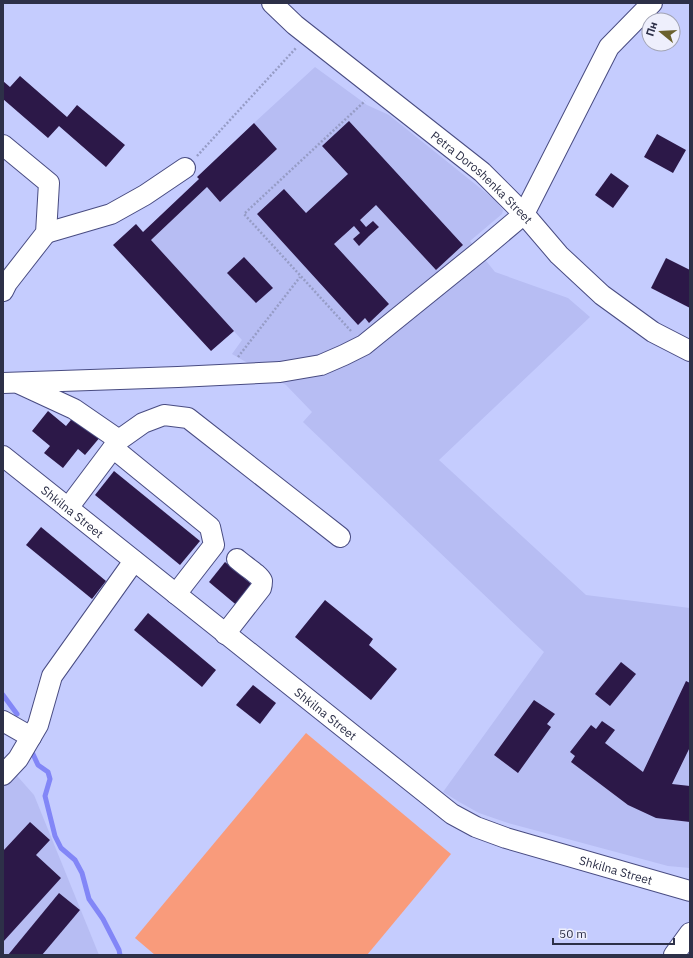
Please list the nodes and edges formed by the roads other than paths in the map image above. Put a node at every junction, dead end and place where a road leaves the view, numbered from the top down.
1 (272, 3) edge
2 (652, 3) edge
3 (3, 145) edge
4 (185, 168) road end
5 (524, 214) junction
6 (46, 233) junction
7 (3, 290) edge
8 (690, 351) edge
9 (10, 383) edge
10 (116, 444) junction
11 (3, 456) edge
12 (68, 508) junction
13 (340, 537) dead end
14 (236, 559) dead end
15 (134, 561) junction
16 (176, 594) junction
17 (225, 634) junction
18 (3, 722) edge
19 (30, 737) junction
20 (3, 775) edge
21 (690, 891) edge
22 (690, 933) edge
23 (674, 955) edge

1 - 5 street, Petra Doroshenka Street
2 - 5 street
3 - 6 street
4 - 6 street
5 - 8 street, Petra Doroshenka Street
5 - 9 street
6 - 7 street
9 - 10 street
10 - 12 street
10 - 13 street
10 - 16 street
11 - 12 street, Shkilna Street
12 - 15 street, Shkilna Street
14 - 17 street
15 - 16 street, Shkilna Street
15 - 19 street
16 - 17 street, Shkilna Street
17 - 21 street, Shkilna Street
18 - 19 street
19 - 20 street
22 - 23 street

